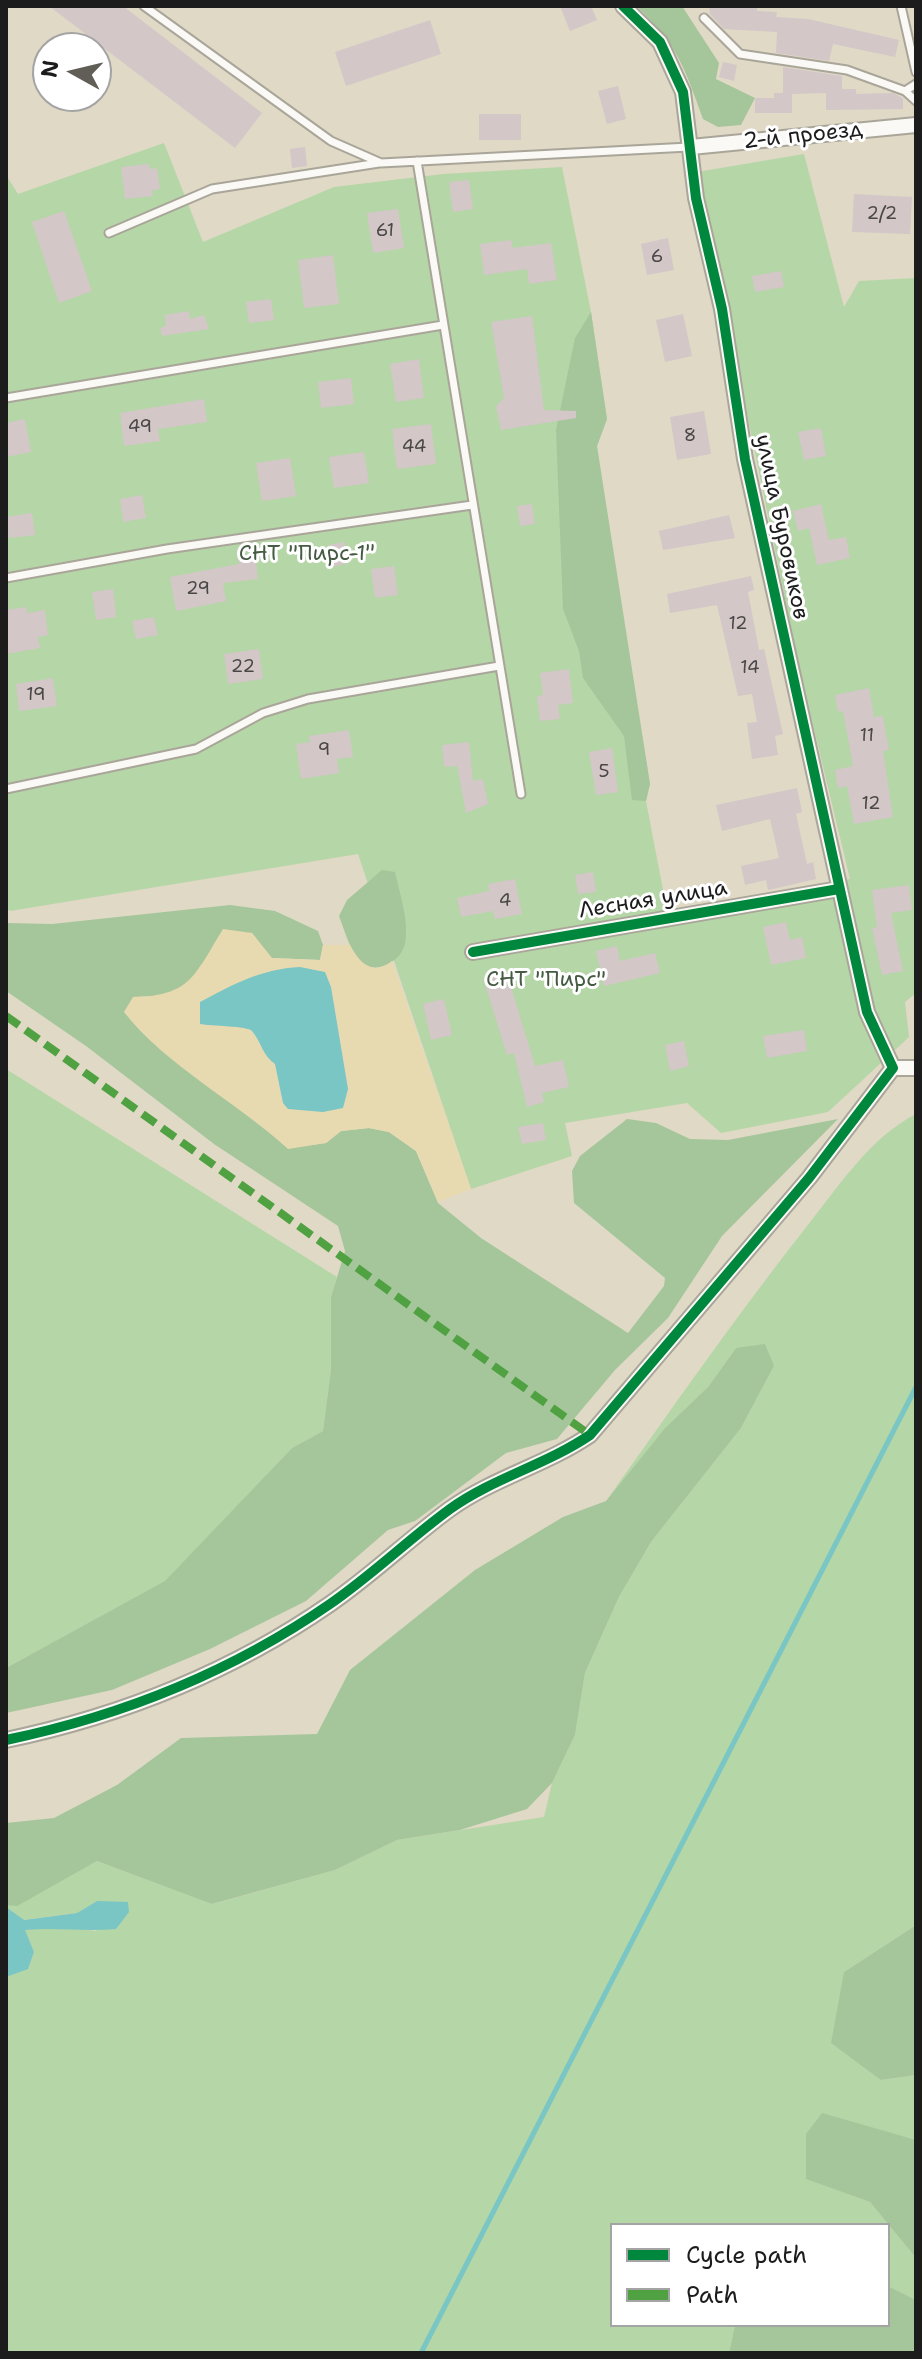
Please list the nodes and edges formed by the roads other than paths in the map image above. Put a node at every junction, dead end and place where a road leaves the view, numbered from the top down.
1 (144, 6) edge
2 (623, 6) edge
3 (901, 6) edge
4 (704, 18) dead end
5 (916, 72) edge
6 (916, 84) edge
7 (905, 91) junction
8 (916, 101) edge
9 (916, 125) edge
10 (691, 147) junction
11 (417, 161) junction
12 (381, 163) junction
13 (109, 233) dead end
14 (443, 325) junction
15 (6, 398) edge
16 (472, 505) junction
17 (6, 578) edge
18 (499, 666) junction
19 (6, 789) edge
20 (521, 794) dead end
21 (839, 889) junction
22 (473, 952) dead end
23 (893, 1068) junction
24 (916, 1068) edge
25 (6, 1740) edge

1 - 12 lane
2 - 10 street, улица Буровиков
3 - 5 lane
4 - 7 lane
6 - 7 lane
7 - 8 lane
9 - 10 street, 2-й проезд
10 - 11 lane
10 - 21 street, улица Буровиков
11 - 12 lane
11 - 14 lane
12 - 13 lane
14 - 15 lane
14 - 16 lane
16 - 17 lane
16 - 18 lane
18 - 19 lane
18 - 20 lane
21 - 22 street, Лесная улица
21 - 23 street, улица Буровиков
23 - 24 street
23 - 25 street

